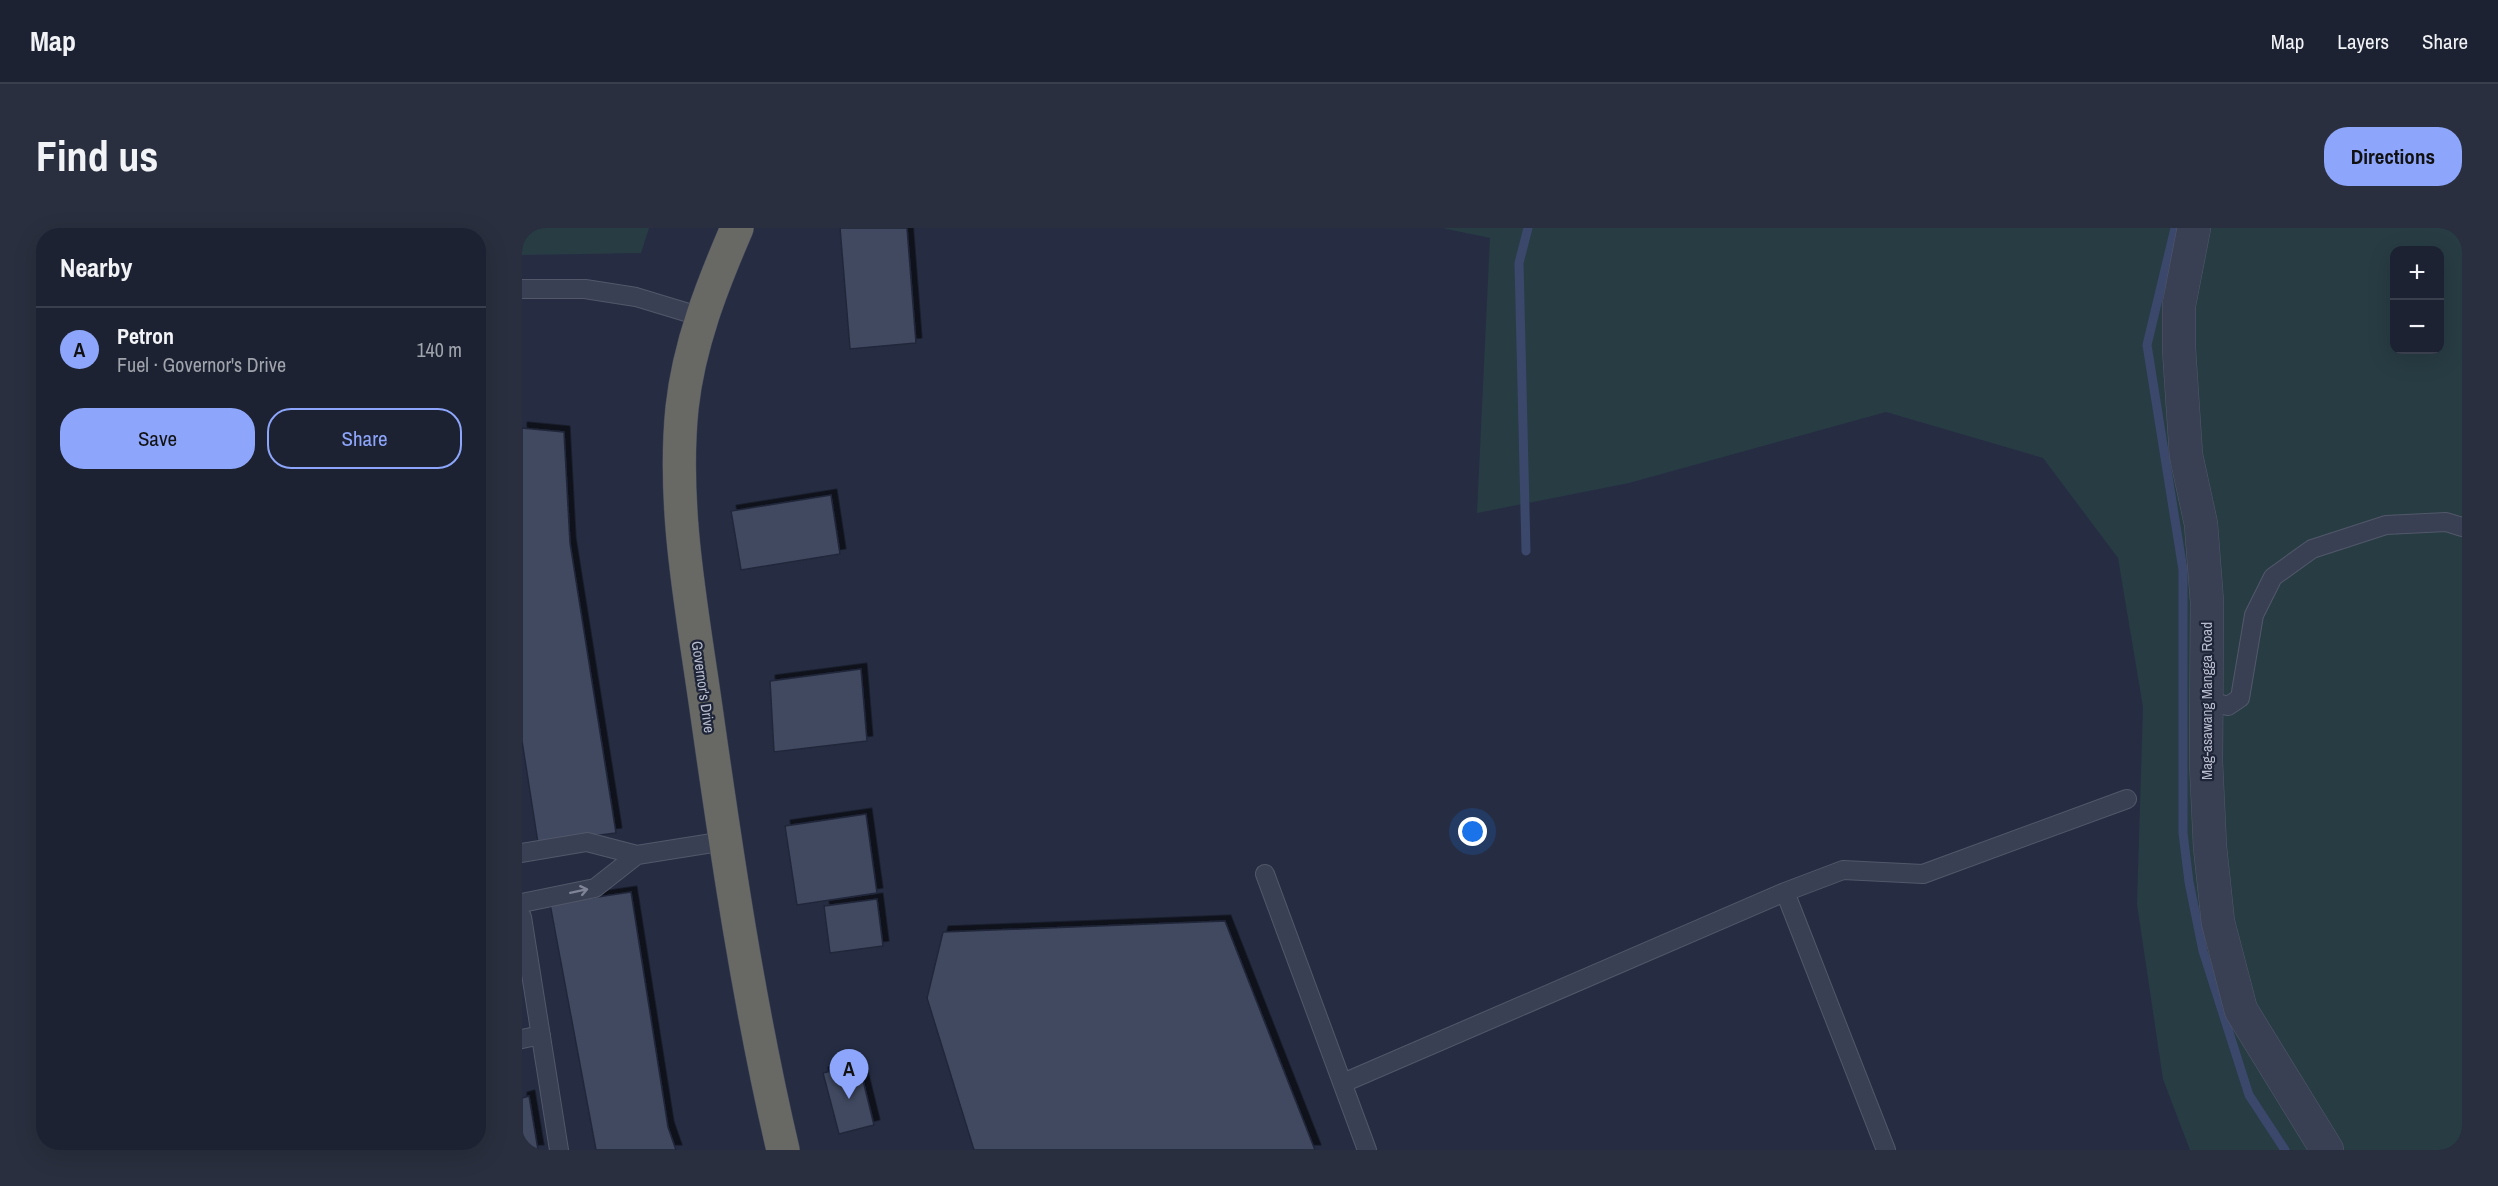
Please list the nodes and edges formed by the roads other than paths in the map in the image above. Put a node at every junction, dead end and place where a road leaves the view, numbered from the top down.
1 (737, 228) edge
2 (2194, 228) edge
3 (522, 289) edge
4 (702, 317) junction
5 (2462, 527) edge
6 (2206, 700) junction
7 (2127, 800) dead end
8 (725, 841) junction
9 (522, 853) edge
10 (637, 855) junction
11 (1265, 874) dead end
12 (1785, 892) junction
13 (522, 903) edge
14 (522, 917) edge
15 (541, 1035) junction
16 (522, 1039) edge
17 (1343, 1083) junction
18 (559, 1150) edge
19 (783, 1150) edge
20 (1367, 1150) edge
21 (1887, 1150) edge
22 (2327, 1150) edge

1 - 4 highway, Governor's Drive
2 - 6 street, Mag-asawang Mangga Road
3 - 4 lane
4 - 8 highway, Governor's Drive
5 - 6 lane
6 - 22 street, Mag-asawang Mangga Road
7 - 12 lane
8 - 10 lane
8 - 19 highway, Governor's Drive
9 - 10 lane
13 -> 10 lane
11 - 17 lane
12 - 17 lane
12 - 21 lane
14 - 15 lane
15 - 16 lane
15 - 18 lane
17 - 20 lane

